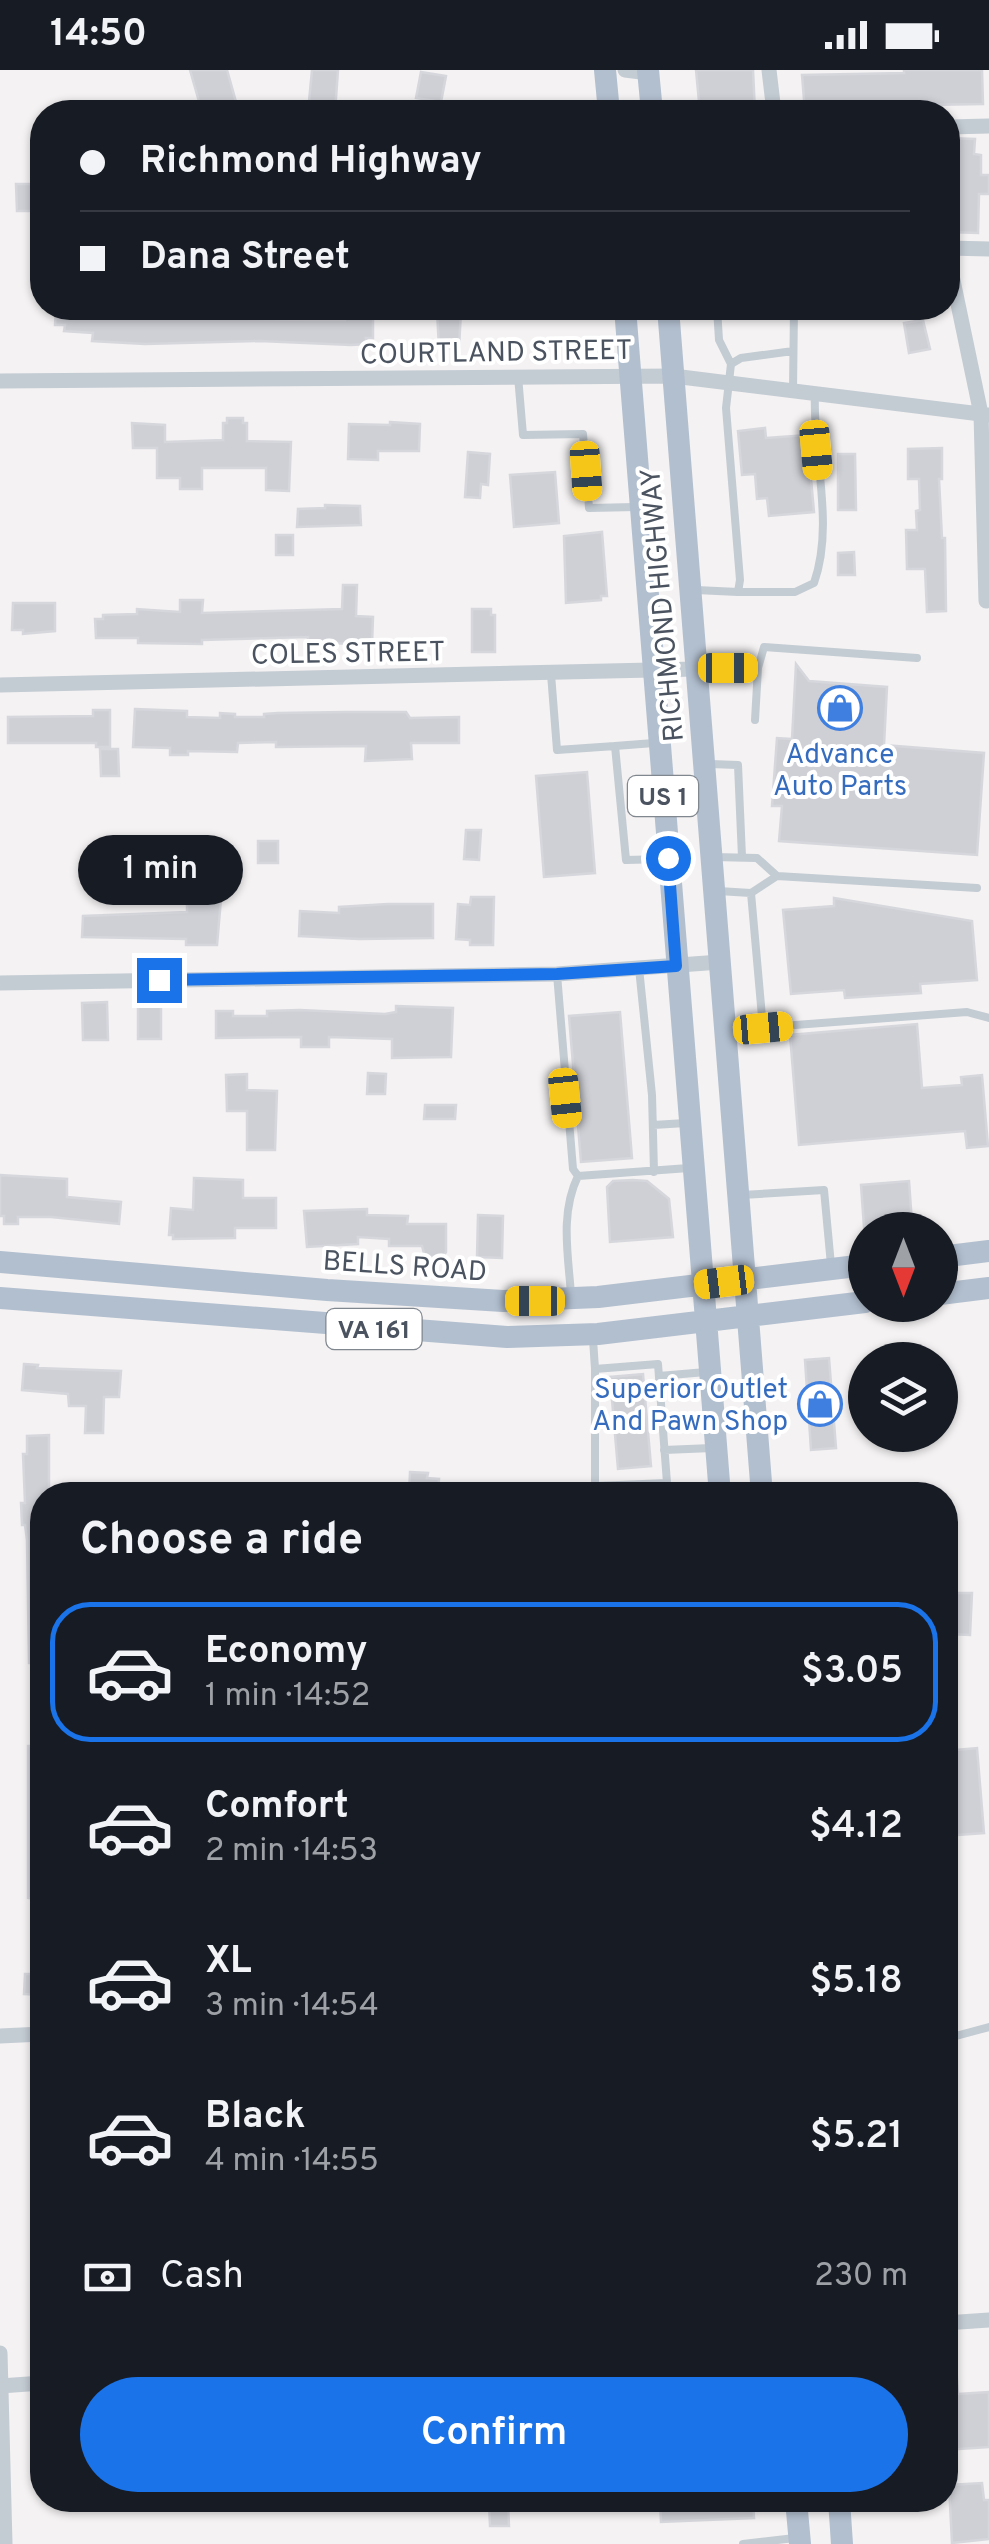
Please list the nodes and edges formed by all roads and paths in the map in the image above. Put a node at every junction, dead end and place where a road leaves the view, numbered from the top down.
1 (605, 70) edge
2 (769, 70) edge
3 (640, 71) edge
4 (607, 100) edge
5 (648, 100) edge
6 (773, 100) edge
7 (989, 126) edge
8 (960, 127) edge
9 (960, 248) edge
10 (989, 249) edge
11 (960, 309) edge
12 (625, 320) edge
13 (669, 320) edge
14 (718, 320) edge
15 (794, 320) edge
16 (793, 351) junction
17 (731, 364) junction
18 (630, 374) junction
19 (518, 376) junction
20 (673, 376) junction
21 (0, 381) edge
22 (729, 382) junction
23 (793, 390) junction
24 (815, 393) junction
25 (985, 415) edge
26 (641, 507) junction
27 (690, 589) junction
28 (738, 592) junction
29 (986, 601) dead end
30 (917, 658) dead end
31 (696, 668) junction
32 (758, 668) junction
33 (654, 670) junction
34 (550, 672) junction
35 (0, 685) edge
36 (755, 720) dead end
37 (659, 742) junction
38 (615, 746) junction
39 (704, 764) junction
40 (710, 857) junction
41 (742, 857) junction
42 (668, 858) junction
43 (777, 876) junction
44 (977, 888) dead end
45 (714, 891) junction
46 (751, 894) junction
47 (720, 962) junction
48 (676, 966) junction
49 (639, 968) junction
50 (557, 974) junction
51 (0, 983) edge
52 (989, 1018) edge
53 (763, 1028) junction
54 (725, 1031) junction
55 (690, 1122) junction
56 (653, 1125) junction
57 (694, 1168) junction
58 (654, 1172) junction
59 (578, 1176) junction
60 (738, 1195) junction
61 (989, 1251) edge
62 (958, 1254) edge
63 (0, 1262) edge
64 (848, 1268) edge
65 (831, 1270) junction
66 (745, 1280) junction
67 (704, 1284) junction
68 (989, 1288) edge
69 (326, 1290) junction
70 (958, 1292) edge
71 (0, 1298) edge
72 (571, 1299) junction
73 (848, 1304) edge
74 (748, 1316) junction
75 (706, 1322) junction
76 (324, 1326) junction
77 (593, 1334) junction
78 (595, 1369) junction
79 (710, 1372) junction
80 (659, 1376) junction
81 (716, 1447) junction
82 (664, 1450) junction
83 (596, 1482) edge
84 (667, 1482) edge
85 (719, 1482) edge
86 (761, 1482) edge
87 (989, 2027) edge
88 (30, 2035) edge
89 (958, 2035) edge
90 (0, 2036) edge
91 (989, 2320) edge
92 (958, 2322) edge
93 (0, 2353) edge
94 (30, 2385) edge
95 (1, 2386) edge
96 (797, 2512) edge
97 (840, 2512) edge
98 (800, 2541) edge
99 (753, 2543) edge
100 (6, 2544) edge
101 (743, 2544) edge
102 (842, 2544) edge

1 - 4 main road
2 - 6 street
3 - 5 main road
7 - 8 street
9 - 10 street
11 - 25 street
12 - 18 main road, RICHMOND HIGHWAY / US 1
13 - 20 main road, RICHMOND HIGHWAY / US 1
14 - 17 lane
15 - 16 lane
16 - 17 lane
16 - 23 lane
17 - 22 lane
18 - 19 street, COURTLAND STREET
18 - 20 street, COURTLAND STREET
18 - 26 main road, RICHMOND HIGHWAY / US 1
19 - 21 street, COURTLAND STREET
19 - 26 lane
20 - 22 street, COURTLAND STREET
20 - 27 main road, RICHMOND HIGHWAY / US 1
22 - 23 street, COURTLAND STREET
22 - 28 lane
23 - 24 street, COURTLAND STREET
24 - 25 street, COURTLAND STREET
24 - 28 lane
25 - 29 street
26 - 33 main road, RICHMOND HIGHWAY / US 1
27 - 28 lane
27 - 31 main road, RICHMOND HIGHWAY / US 1
30 - 32 lane
31 - 32 lane
31 - 33 street, COLES STREET
31 - 39 main road, RICHMOND HIGHWAY / US 1
32 - 36 lane
33 - 34 street, COLES STREET
33 - 37 main road, RICHMOND HIGHWAY / US 1
34 - 35 street, COLES STREET
34 - 38 lane
37 - 38 lane
37 - 42 main road, RICHMOND HIGHWAY / US 1
38 - 42 lane
39 - 40 main road, RICHMOND HIGHWAY / US 1
39 - 41 lane
40 - 41 lane
40 - 45 main road, RICHMOND HIGHWAY / US 1
41 - 43 lane
42 - 48 main road, RICHMOND HIGHWAY / US 1
43 - 44 lane
43 - 46 lane
45 - 46 lane
45 - 47 main road, RICHMOND HIGHWAY / US 1
46 - 53 lane
47 - 48 street
47 - 54 main road, RICHMOND HIGHWAY / US 1
48 - 49 street
48 - 55 main road, RICHMOND HIGHWAY / US 1
49 - 50 street
49 - 56 lane
50 - 51 street
50 - 59 lane
52 - 53 lane
53 - 54 lane
54 - 60 main road, RICHMOND HIGHWAY / US 1
55 - 56 lane
55 - 57 main road, RICHMOND HIGHWAY / US 1
56 - 58 lane
57 - 58 lane
57 - 67 main road, RICHMOND HIGHWAY / US 1
58 - 59 lane
59 - 72 lane
60 - 65 lane
60 - 66 main road, RICHMOND HIGHWAY / US 1
61 - 62 main road
63 - 69 main road, BELLS ROAD / VA 161
64 - 65 main road, BELLS ROAD / VA 161
65 - 66 main road, BELLS ROAD / VA 161
66 - 67 main road, BELLS ROAD / VA 161
66 - 74 main road, RICHMOND HIGHWAY / US 1
67 - 72 main road, BELLS ROAD / VA 161
67 - 75 main road, RICHMOND HIGHWAY / US 1
68 - 70 main road
69 - 72 main road, BELLS ROAD / VA 161
69 - 76 lane
71 - 76 main road, VA 161
73 - 74 main road, VA 161
74 - 75 main road, VA 161
74 - 86 main road, RICHMOND HIGHWAY / US 1
75 - 77 main road, VA 161
75 - 79 main road, RICHMOND HIGHWAY / US 1
76 - 77 main road, VA 161
77 - 78 lane
78 - 80 lane
78 - 83 lane
79 - 80 lane
79 - 81 main road, RICHMOND HIGHWAY / US 1
80 - 82 lane
81 - 82 lane
81 - 85 main road, RICHMOND HIGHWAY / US 1
82 - 84 lane
87 - 89 lane
88 - 90 street
91 - 92 street
93 - 95 street
94 - 95 street
95 - 100 street
96 - 98 main road
97 - 102 main road
98 - 99 lane
99 - 101 lane

